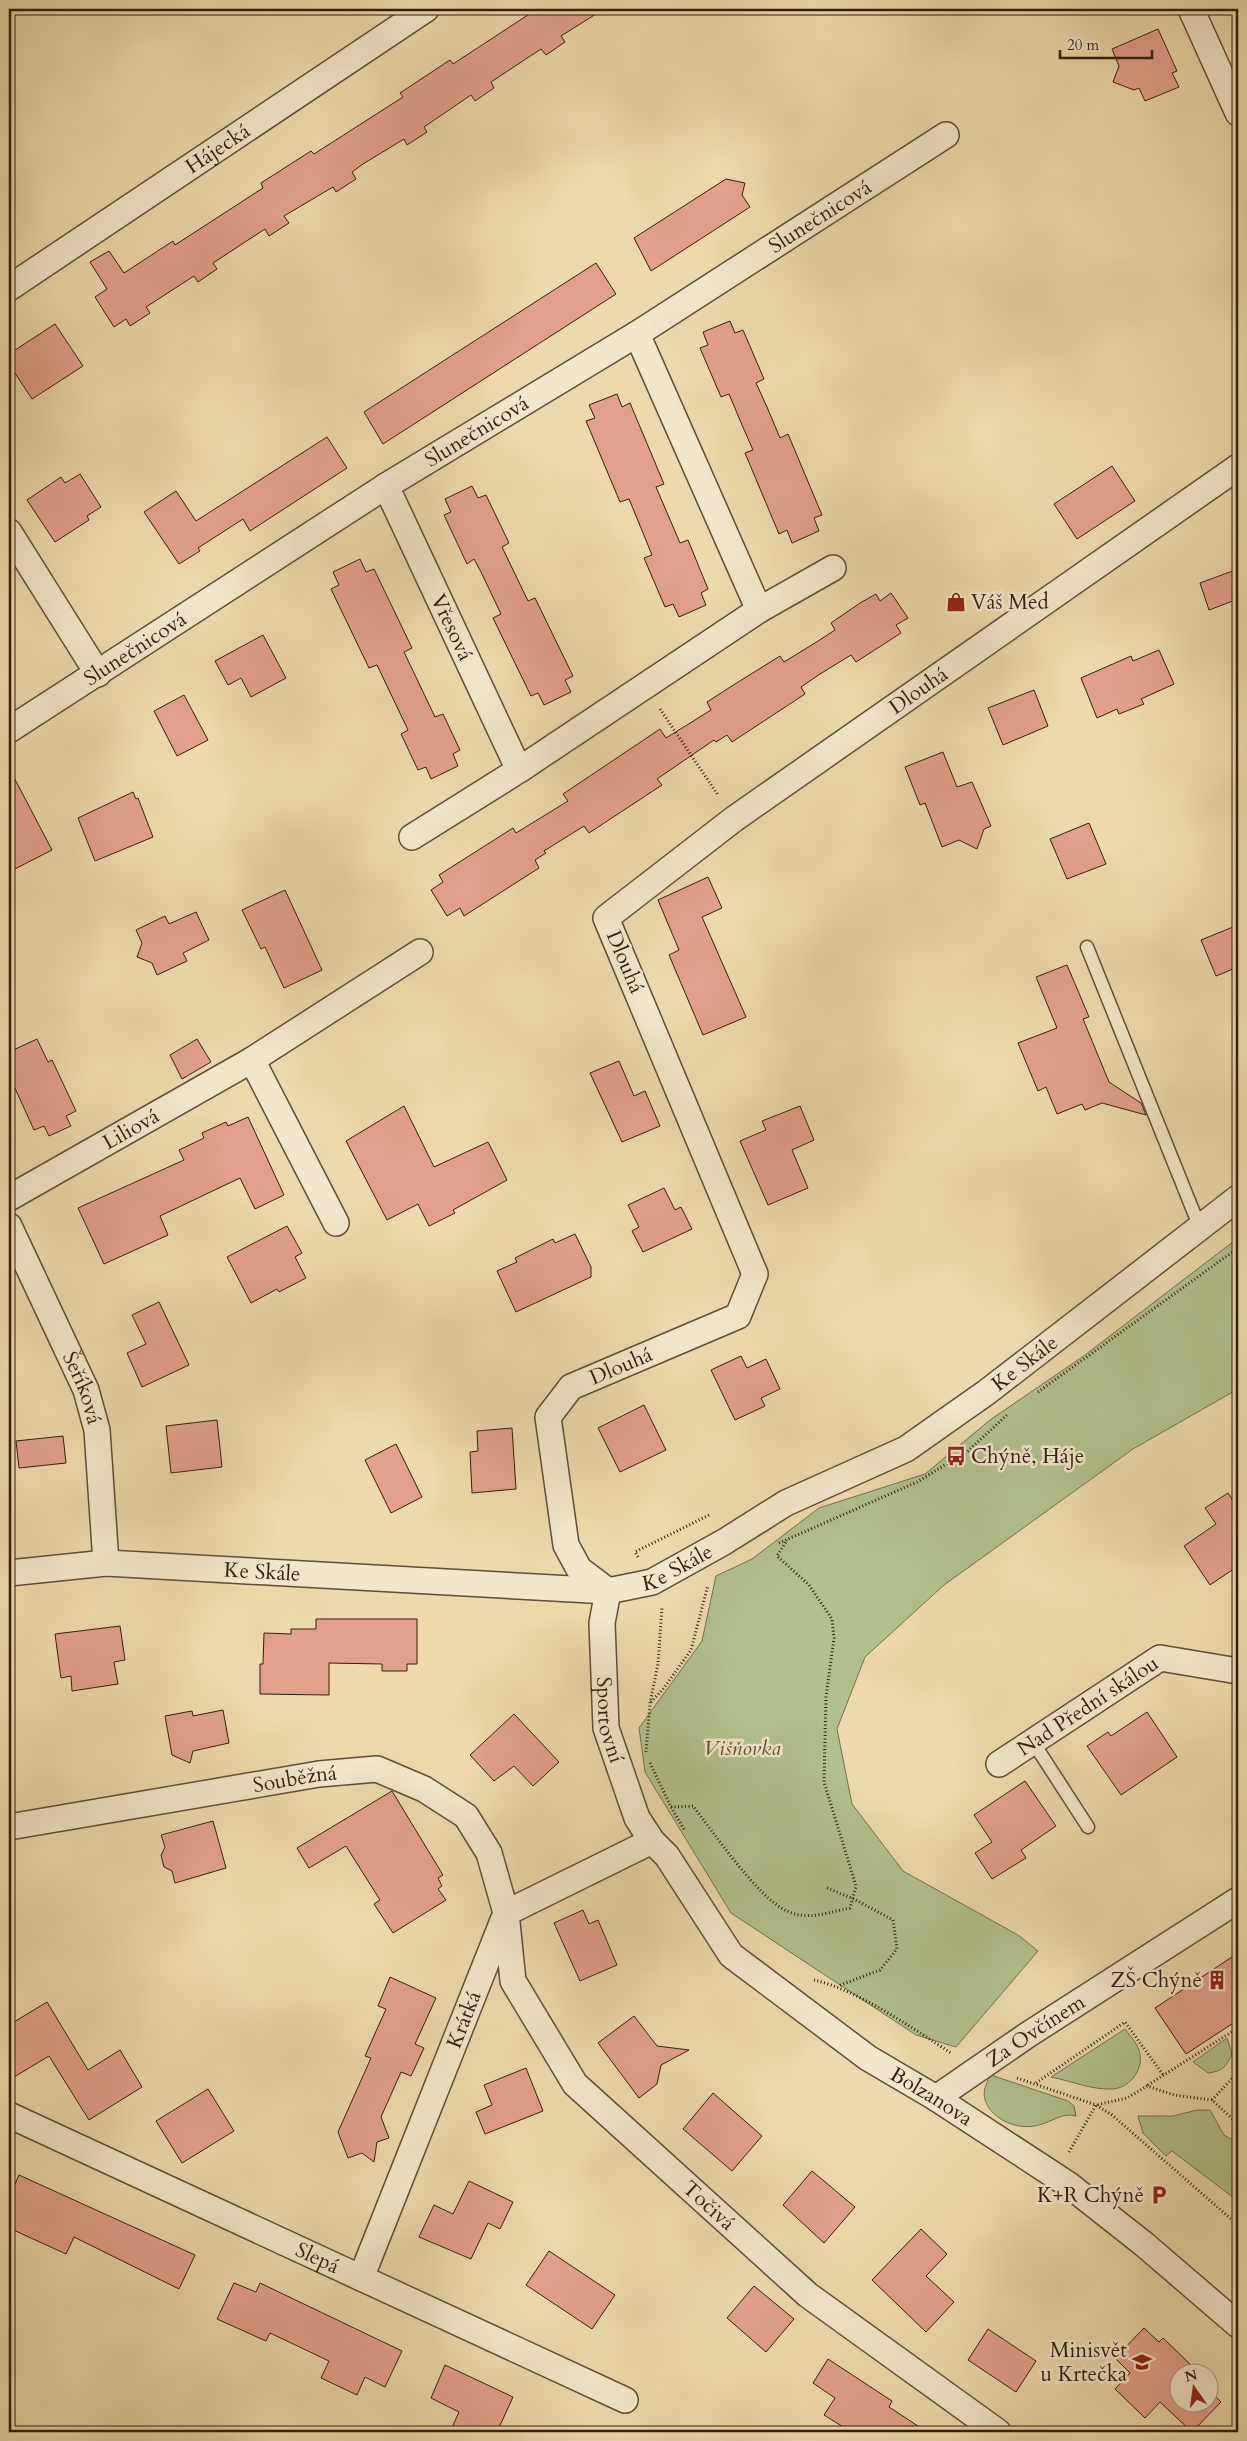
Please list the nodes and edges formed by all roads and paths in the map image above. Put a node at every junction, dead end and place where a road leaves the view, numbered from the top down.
1 (426, 9) edge
2 (1191, 9) edge
3 (1238, 113) edge
4 (946, 135) dead end
5 (9, 288) edge
6 (636, 334) junction
7 (1238, 467) edge
8 (386, 486) junction
9 (9, 532) edge
10 (833, 568) dead end
11 (759, 610) junction
12 (98, 674) junction
13 (644, 686) junction
14 (9, 730) edge
15 (519, 770) junction
16 (734, 819) junction
17 (412, 837) dead end
18 (1087, 947) dead end
19 (420, 952) dead end
20 (252, 1060) junction
21 (9, 1198) edge
22 (1238, 1198) edge
23 (336, 1223) dead end
24 (9, 1226) edge
25 (1200, 1228) junction
26 (787, 1540) dead end
27 (106, 1563) junction
28 (9, 1573) edge
29 (710, 1577) dead end
30 (652, 1582) junction
31 (608, 1591) junction
32 (1238, 1671) edge
33 (650, 1704) junction
34 (1033, 1742) junction
35 (646, 1753) dead end
36 (650, 1762) dead end
37 (999, 1764) dead end
38 (671, 1807) junction
39 (637, 1818) junction
40 (9, 1827) edge
41 (1088, 1828) dead end
42 (690, 1839) dead end
43 (652, 1841) junction
44 (826, 1888) dead end
45 (854, 1899) junction
46 (1238, 1900) edge
47 (506, 1913) junction
48 (806, 1976) dead end
49 (837, 1986) junction
50 (1238, 2028) edge
51 (980, 2067) junction
52 (1238, 2072) edge
53 (1164, 2076) junction
54 (1147, 2086) junction
55 (936, 2098) junction
56 (1212, 2100) junction
57 (1096, 2105) junction
58 (9, 2115) edge
59 (1238, 2124) edge
60 (1238, 2224) edge
61 (361, 2278) junction
62 (1238, 2325) edge
63 (626, 2400) dead end
64 (998, 2432) edge

1 - 5 street, Hájecká
2 - 3 street
4 - 6 street, Slunečnicová
6 - 8 street, Slunečnicová
6 - 11 street
7 - 16 street, Dlouhá
8 - 12 street, Slunečnicová
8 - 15 street, Vřesová
9 - 12 street
10 - 11 street
11 - 13 street
12 - 14 street, Slunečnicová
13 - 15 street
13 - 16 path
15 - 17 street
16 - 31 street, Dlouhá
18 - 25 lane
19 - 20 street, Liliová
20 - 21 street, Liliová
20 - 23 street
22 - 25 street, Ke Skále
24 - 27 street, Šeříková
25 - 30 street, Ke Skále
26 - 45 path
27 - 28 street, Ke Skále
27 - 31 street, Ke Skále
29 - 33 path
30 - 31 street, Ke Skále
30 - 33 path
31 - 39 street, Sportovní
32 - 34 street, Nad Přední skálou
33 - 35 path
34 - 37 street, Nad Přední skálou
34 - 41 lane
36 - 38 path
38 - 39 path
38 - 42 path
38 - 45 path
39 - 43 street, Sportovní
40 - 47 street, Souběžná
43 - 47 street
43 - 55 street, Bolzanova
44 - 45 path
45 - 49 path
46 - 51 street, Za Ovčínem
47 - 61 street, Krátká
47 - 64 street, Točivá
48 - 49 path
49 - 51 path
50 - 53 path
51 - 55 street, Za Ovčínem
52 - 56 path
53 - 54 path
53 - 57 path
54 - 56 path
54 - 57 path
55 - 62 street, Bolzanova
56 - 59 path
57 - 60 path
58 - 61 street, Slepá
61 - 63 street, Slepá

